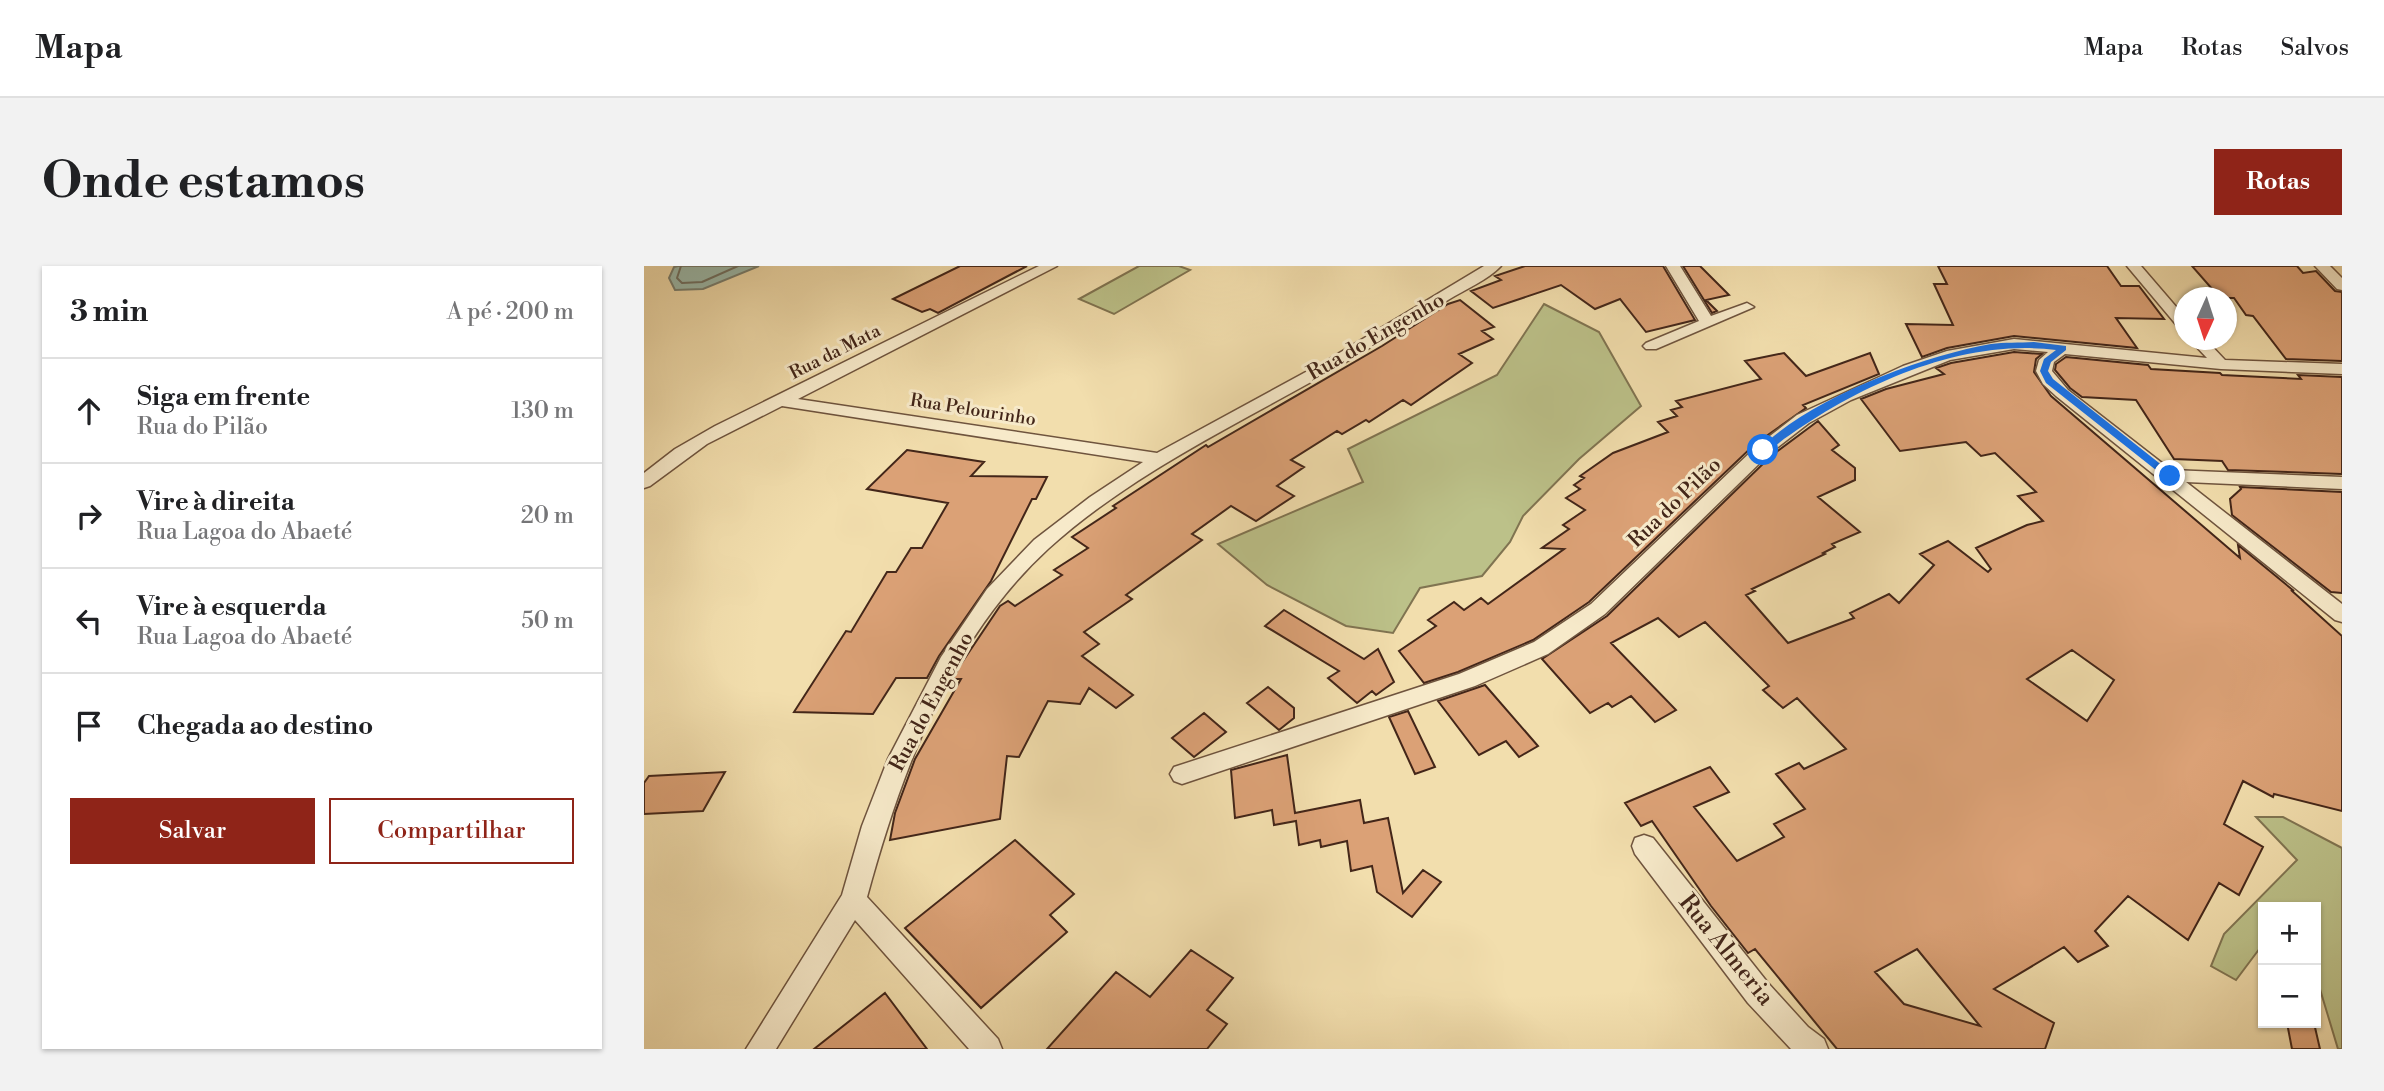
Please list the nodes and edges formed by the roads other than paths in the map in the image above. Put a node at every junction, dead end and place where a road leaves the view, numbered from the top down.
1 (1050, 266) edge
2 (1673, 266) edge
3 (2134, 266) edge
4 (2322, 266) edge
5 (1486, 268) edge
6 (2342, 286) edge
7 (1747, 307) dead end
8 (2174, 312) edge
9 (1709, 323) junction
10 (1651, 346) dead end
11 (2063, 348) junction
12 (2208, 350) edge
13 (2221, 364) junction
14 (2342, 369) edge
15 (782, 401) junction
16 (1158, 459) junction
17 (2170, 476) junction
18 (644, 482) edge
19 (2342, 483) edge
20 (2342, 615) edge
21 (1182, 774) dead end
22 (1644, 846) dead end
23 (853, 900) junction
24 (760, 1049) edge
25 (988, 1049) edge
26 (1814, 1049) edge

1 - 15 street, Rua da Mata
2 - 9 street
3 - 8 street
4 - 6 street
5 - 16 street, Rua do Engenho
7 - 9 street
9 - 10 street
11 - 13 street, Rua do Pilão
11 - 17 street
11 - 21 street, Rua do Pilão
12 - 13 street
13 - 14 street, Rua do Pilão
15 - 16 street, Rua Pelourinho
15 - 18 street, Rua da Mata
16 - 23 street, Rua do Engenho
17 - 19 street
17 - 20 street
22 - 26 street, Rua Almeria
23 - 24 street, Rua do Engenho
23 - 25 street

